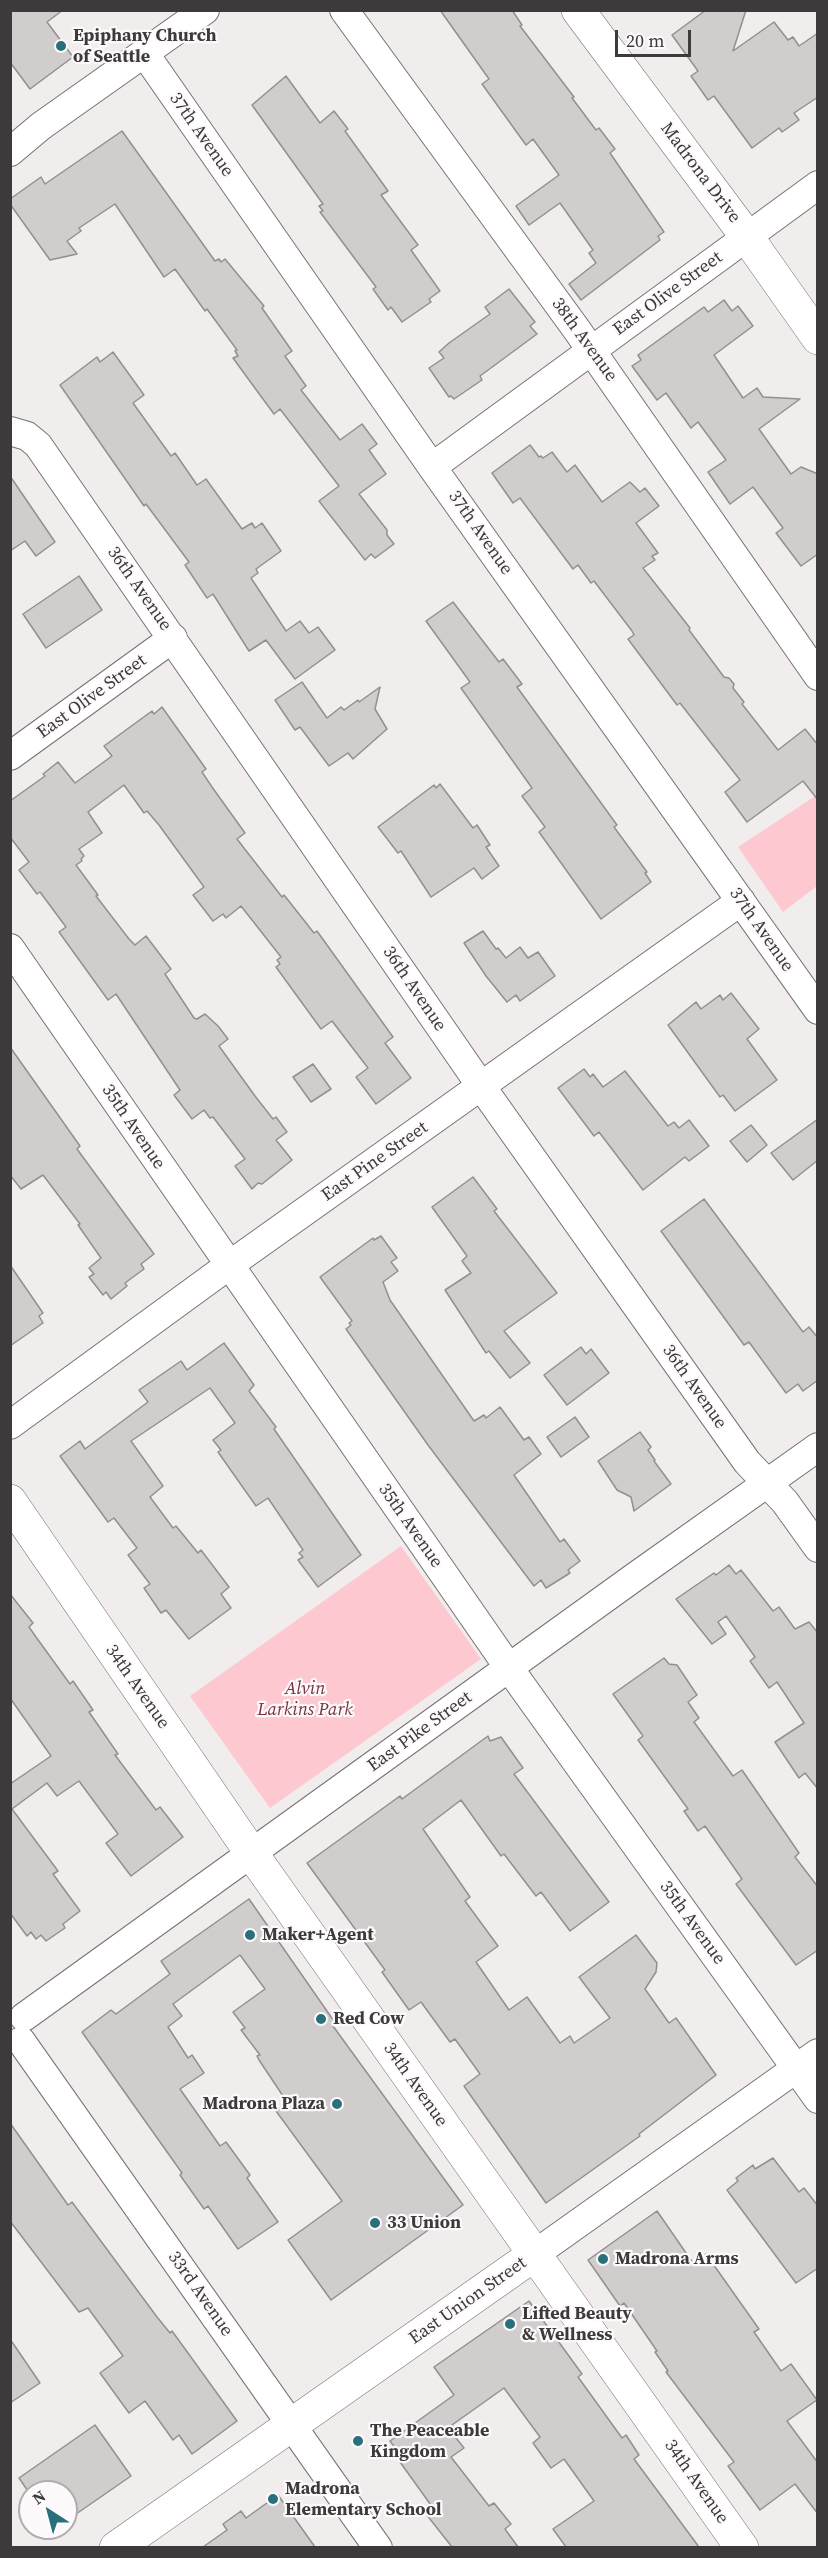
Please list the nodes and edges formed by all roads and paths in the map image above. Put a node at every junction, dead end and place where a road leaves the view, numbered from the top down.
1 (205, 10) edge
2 (344, 10) edge
3 (578, 10) edge
4 (145, 54) junction
5 (10, 152) edge
6 (818, 185) edge
7 (747, 237) junction
8 (818, 338) edge
9 (592, 350) junction
10 (13, 431) edge
11 (432, 467) junction
12 (173, 638) junction
13 (818, 676) edge
14 (10, 756) edge
15 (741, 901) junction
16 (10, 948) edge
17 (818, 1010) edge
18 (481, 1086) junction
19 (228, 1266) junction
20 (10, 1425) edge
21 (818, 1447) edge
22 (767, 1483) junction
23 (10, 1501) edge
24 (818, 1548) edge
25 (509, 1668) junction
26 (252, 1854) junction
27 (17, 2028) edge
28 (807, 2061) edge
29 (818, 2099) edge
30 (535, 2254) junction
31 (292, 2424) junction
32 (116, 2547) edge
33 (378, 2547) edge
34 (742, 2547) edge

1 - 4 street
2 - 9 street, 38th Avenue
3 - 7 street, Madrona Drive
4 - 5 street
4 - 11 street, 37th Avenue
6 - 7 street, East Olive Street
7 - 8 street, Madrona Drive
7 - 9 street, East Olive Street
9 - 11 street, East Olive Street
9 - 13 street, 38th Avenue
10 - 12 street, 36th Avenue
11 - 15 street, 37th Avenue
12 - 14 street, East Olive Street
12 - 18 street, 36th Avenue
15 - 17 street, 37th Avenue
15 - 18 street, East Pine Street
16 - 19 street, 35th Avenue
18 - 19 street, East Pine Street
18 - 22 street, 36th Avenue
19 - 20 street, East Pine Street
19 - 25 street, 35th Avenue
21 - 22 street, East Pike Street
22 - 24 street, 36th Avenue
22 - 25 street, East Pike Street
23 - 26 street, 34th Avenue
25 - 26 street, East Pike Street
25 - 28 street, 35th Avenue
26 - 27 street, East Pike Street
26 - 30 street, 34th Avenue
27 - 31 street, 33rd Avenue
28 - 29 street, 35th Avenue
28 - 30 street, East Union Street
30 - 31 street, East Union Street
30 - 34 street, 34th Avenue
31 - 32 street, East Union Street
31 - 33 street, 33rd Avenue

